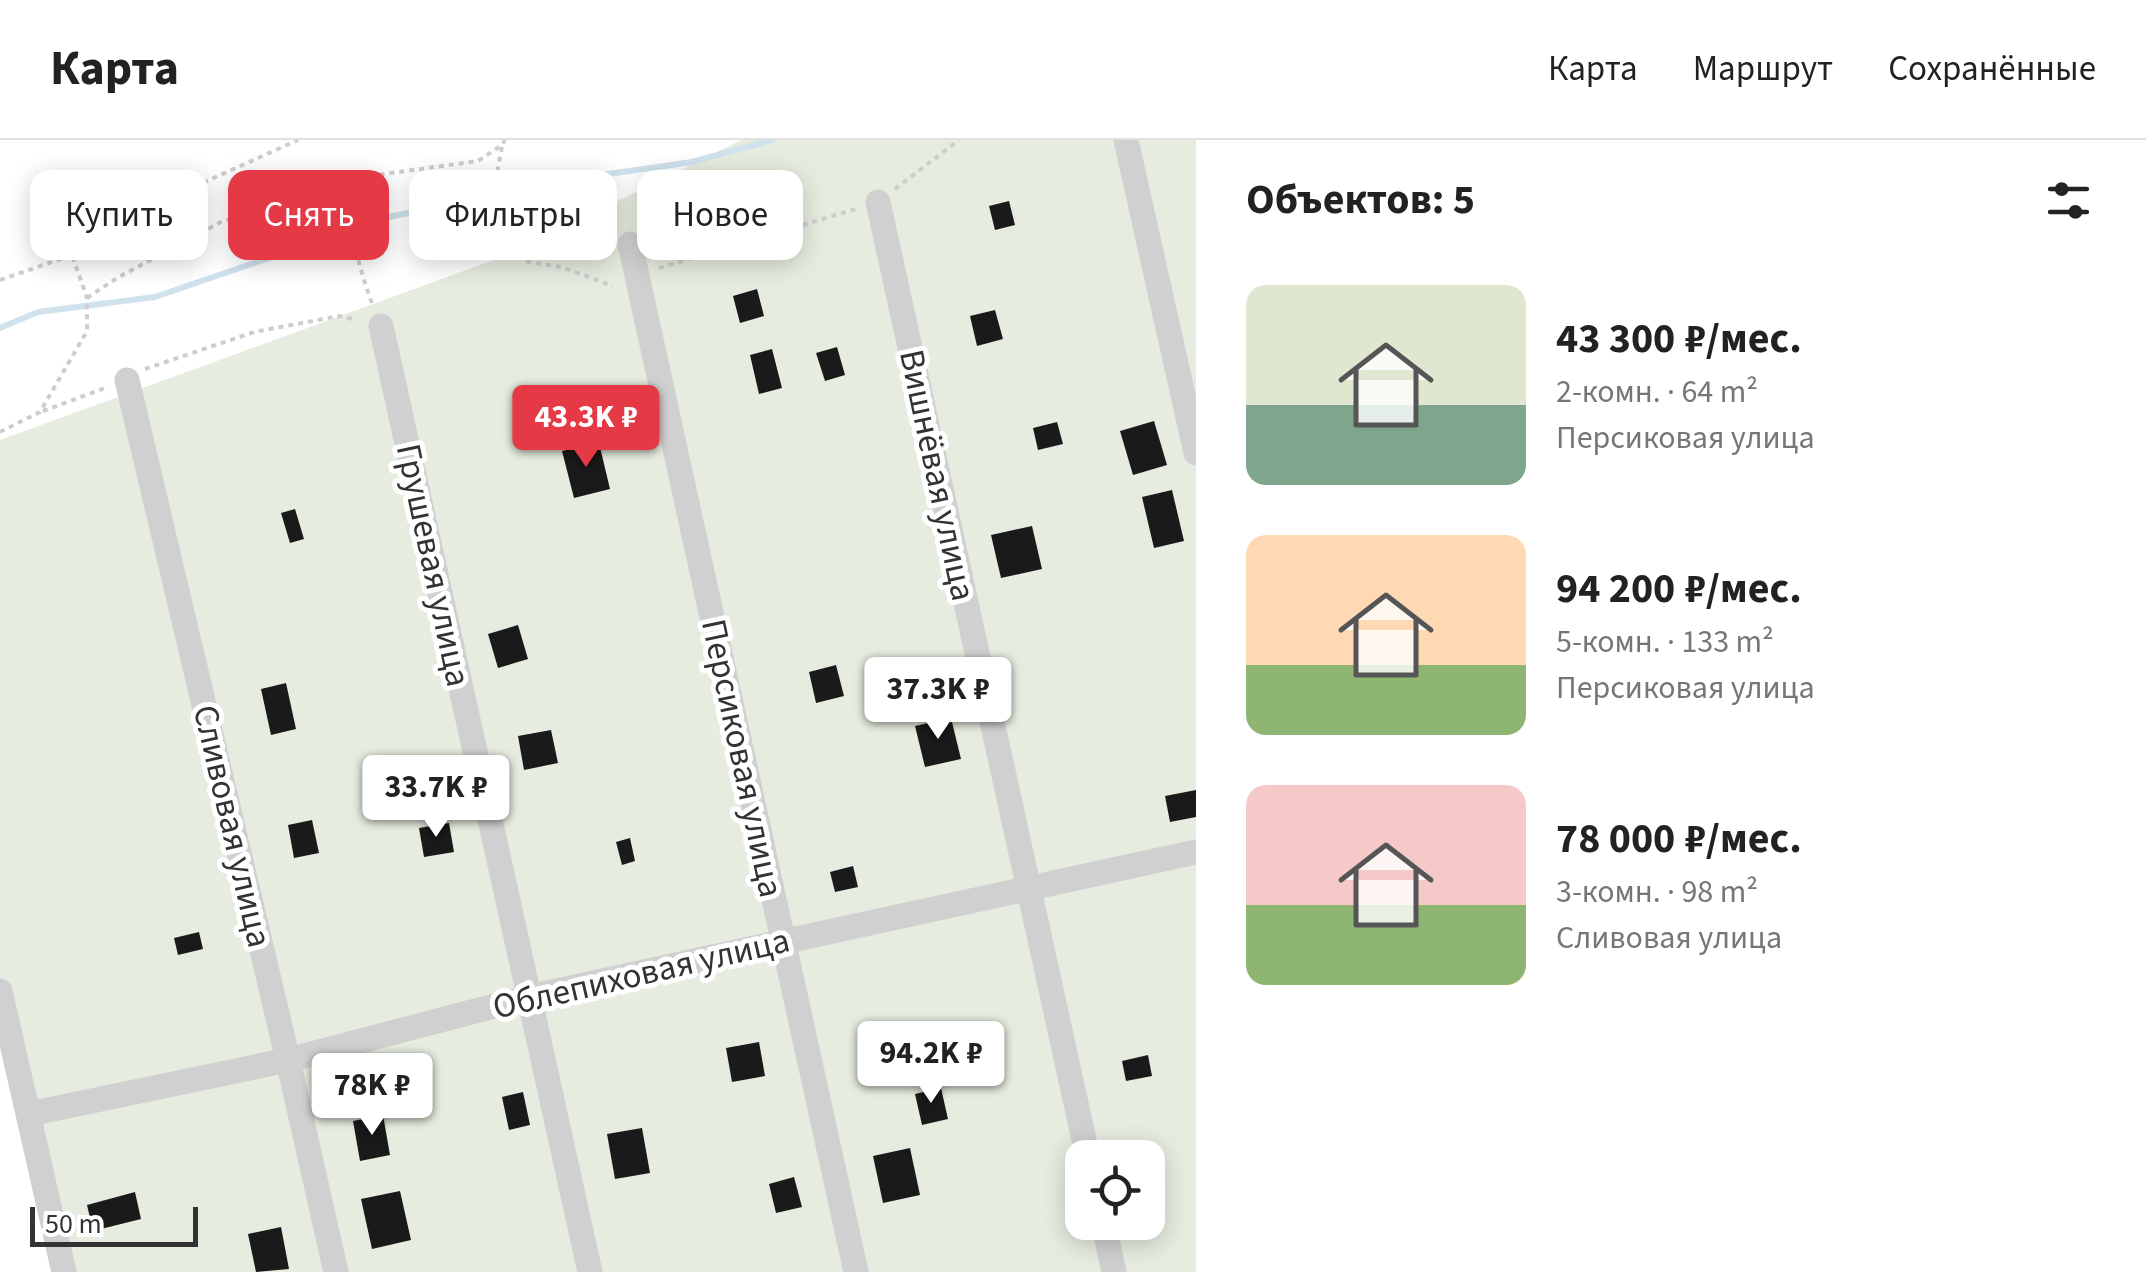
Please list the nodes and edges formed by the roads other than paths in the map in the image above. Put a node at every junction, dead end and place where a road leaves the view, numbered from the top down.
1 (1126, 140) edge
2 (878, 202) road end
3 (630, 244) dead end
4 (381, 326) road end
5 (127, 380) road end
6 (1196, 453) edge
7 (1196, 852) edge
8 (1028, 888) junction
9 (783, 941) junction
10 (0, 992) edge
11 (529, 997) junction
12 (288, 1060) junction
13 (29, 1114) junction
14 (1084, 1140) edge
15 (1106, 1240) edge
16 (64, 1272) edge
17 (336, 1272) edge
18 (590, 1272) edge
19 (856, 1272) edge
20 (1114, 1272) edge

1 - 6 street
2 - 8 street, Вишнёвая улица
3 - 9 street, Персиковая улица
4 - 11 street, Грушевая улица
5 - 12 street, Сливовая улица
7 - 8 street, Облепиховая улица
8 - 9 street, Облепиховая улица
8 - 14 street, Вишнёвая улица
9 - 11 street, Облепиховая улица
9 - 19 street, Персиковая улица
10 - 13 street
11 - 12 street, Облепиховая улица
11 - 18 street, Грушевая улица
12 - 13 street, Облепиховая улица
12 - 17 street, Сливовая улица
13 - 16 street
15 - 20 street

